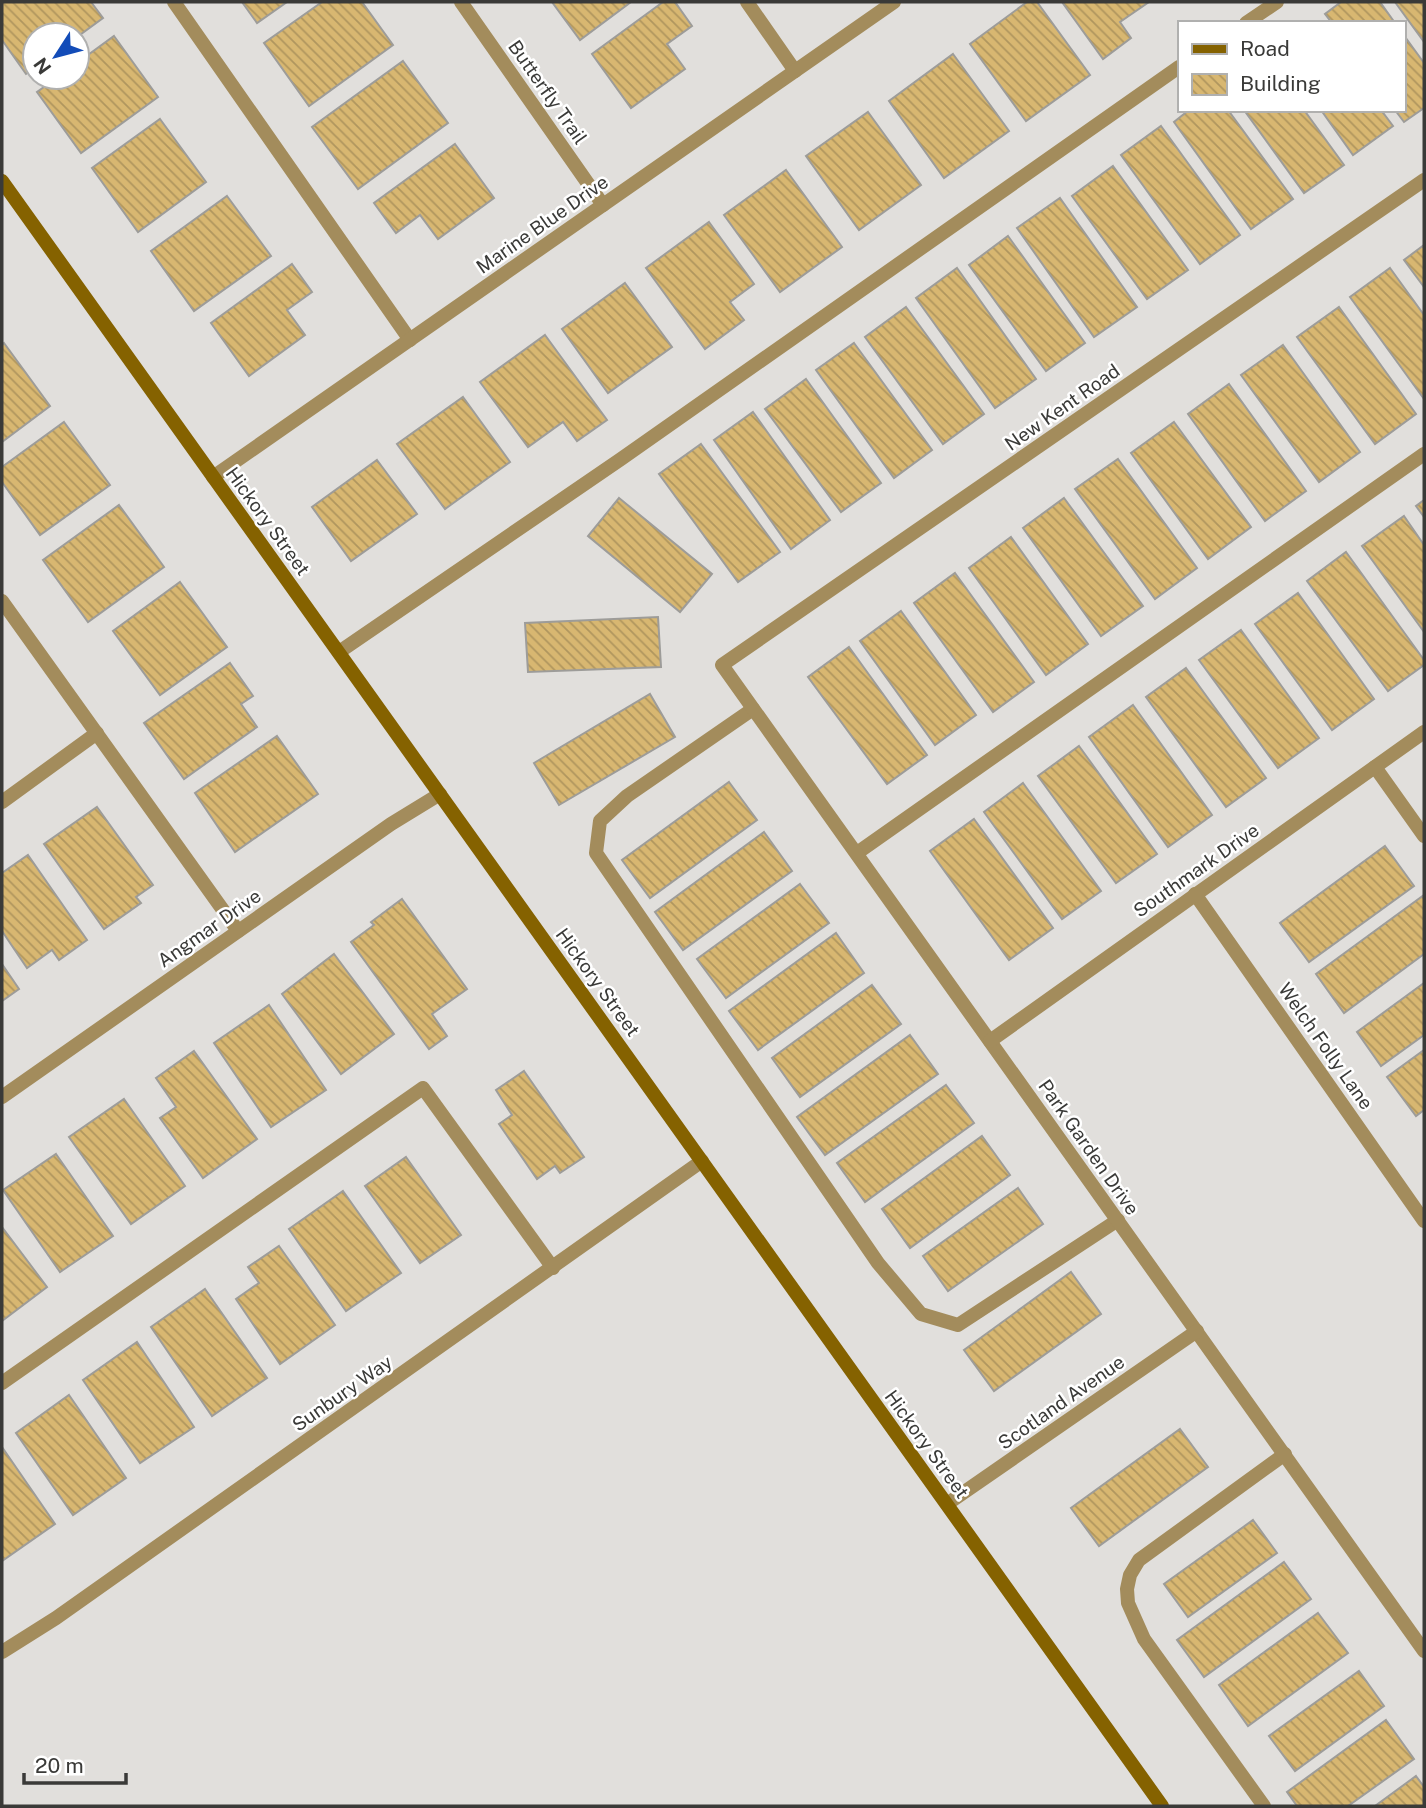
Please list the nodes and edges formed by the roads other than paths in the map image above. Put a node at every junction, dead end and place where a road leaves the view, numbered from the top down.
1 (174, 2) edge
2 (461, 2) edge
3 (747, 2) edge
4 (894, 2) edge
5 (1277, 2) edge
6 (1249, 21) edge
7 (1178, 68) edge
8 (795, 71) junction
9 (1424, 180) edge
10 (2, 181) edge
11 (603, 205) junction
12 (410, 340) junction
13 (1424, 454) edge
14 (214, 477) junction
15 (2, 601) edge
16 (339, 652) junction
17 (722, 665) joint
18 (753, 709) junction
19 (1424, 732) edge
20 (97, 733) junction
21 (1375, 767) junction
22 (440, 794) junction
23 (2, 802) edge
24 (1424, 836) edge
25 (857, 853) junction
26 (1195, 894) junction
27 (238, 932) junction
28 (990, 1041) junction
29 (2, 1097) edge
30 (702, 1161) junction
31 (1118, 1220) junction
32 (1424, 1221) edge
33 (553, 1268) junction
34 (1197, 1331) junction
35 (2, 1383) edge
36 (1285, 1454) junction
37 (947, 1504) junction
38 (1424, 1651) edge
39 (2, 1652) edge
40 (1162, 1806) edge
41 (1264, 1806) edge

1 - 12 street
2 - 11 street, Butterfly Trail
3 - 8 street
4 - 8 street, Marine Blue Drive
5 - 6 street
7 - 16 street
8 - 11 street, Marine Blue Drive
9 - 17 street, New Kent Road
10 - 14 street, Hickory Street
11 - 12 street, Marine Blue Drive
12 - 14 street, Marine Blue Drive
13 - 25 street
14 - 16 street, Hickory Street
15 - 20 street
16 - 22 street, Hickory Street
17 - 18 street, Park Garden Drive
18 - 25 street, Park Garden Drive
18 - 31 street
19 - 21 street, Southmark Drive
20 - 23 street
20 - 27 street
21 - 24 street
21 - 26 street, Southmark Drive
22 - 27 street, Angmar Drive
22 - 30 street, Hickory Street
25 - 28 street, Park Garden Drive
26 - 28 street, Southmark Drive
26 - 32 street, Welch Folly Lane
27 - 29 street, Angmar Drive
28 - 31 street, Park Garden Drive
30 - 33 street, Sunbury Way
30 - 37 street, Hickory Street
31 - 34 street, Park Garden Drive
33 - 35 street
33 - 39 street, Sunbury Way
34 - 36 street, Park Garden Drive
34 - 37 street, Scotland Avenue
36 - 38 street, Park Garden Drive
36 - 41 street
37 - 40 street, Hickory Street

